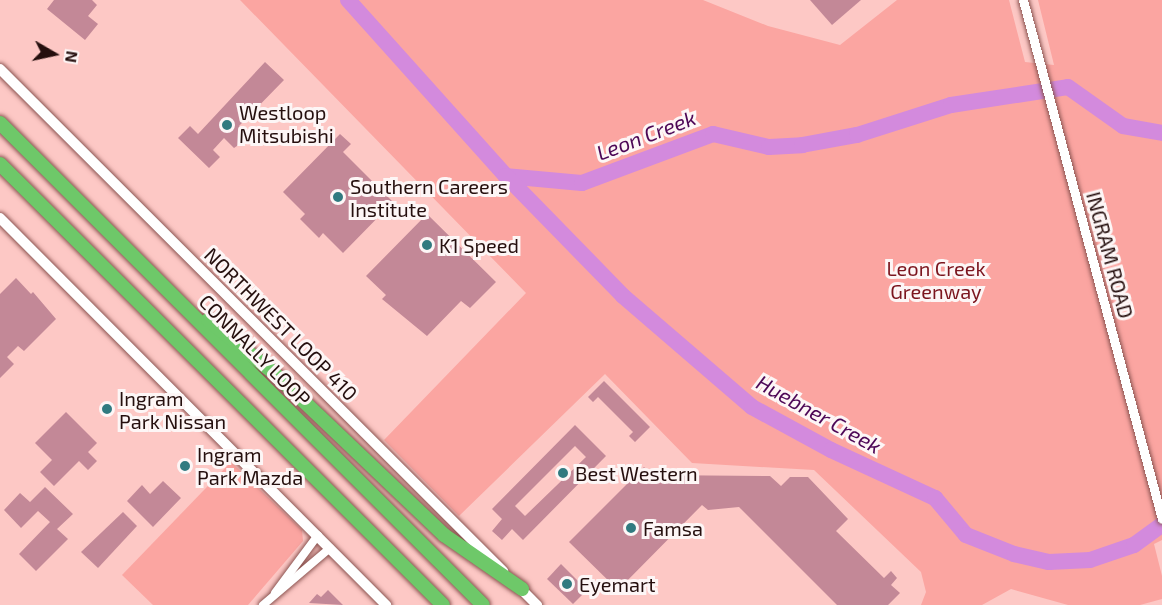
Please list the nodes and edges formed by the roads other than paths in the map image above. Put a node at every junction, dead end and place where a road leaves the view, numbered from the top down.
1 (1023, 0) edge
2 (0, 69) edge
3 (0, 123) edge
4 (0, 164) edge
5 (0, 218) edge
6 (153, 276) junction
7 (1162, 519) edge
8 (318, 535) junction
9 (330, 548) junction
10 (522, 590) junction
11 (275, 593) junction
12 (263, 605) edge
13 (386, 605) edge
14 (443, 605) edge
15 (483, 605) edge
16 (537, 605) edge

1 - 7 street, INGRAM ROAD
2 - 10 main road, NORTHWEST LOOP 410
3 - 6 highway, CONNALLY LOOP
4 - 14 highway
5 - 8 main road
6 - 10 highway
6 - 15 highway, CONNALLY LOOP
8 - 9 main road
8 - 11 street
9 - 11 street
9 - 13 main road
10 - 16 main road, NORTHWEST LOOP 410
11 - 12 street

